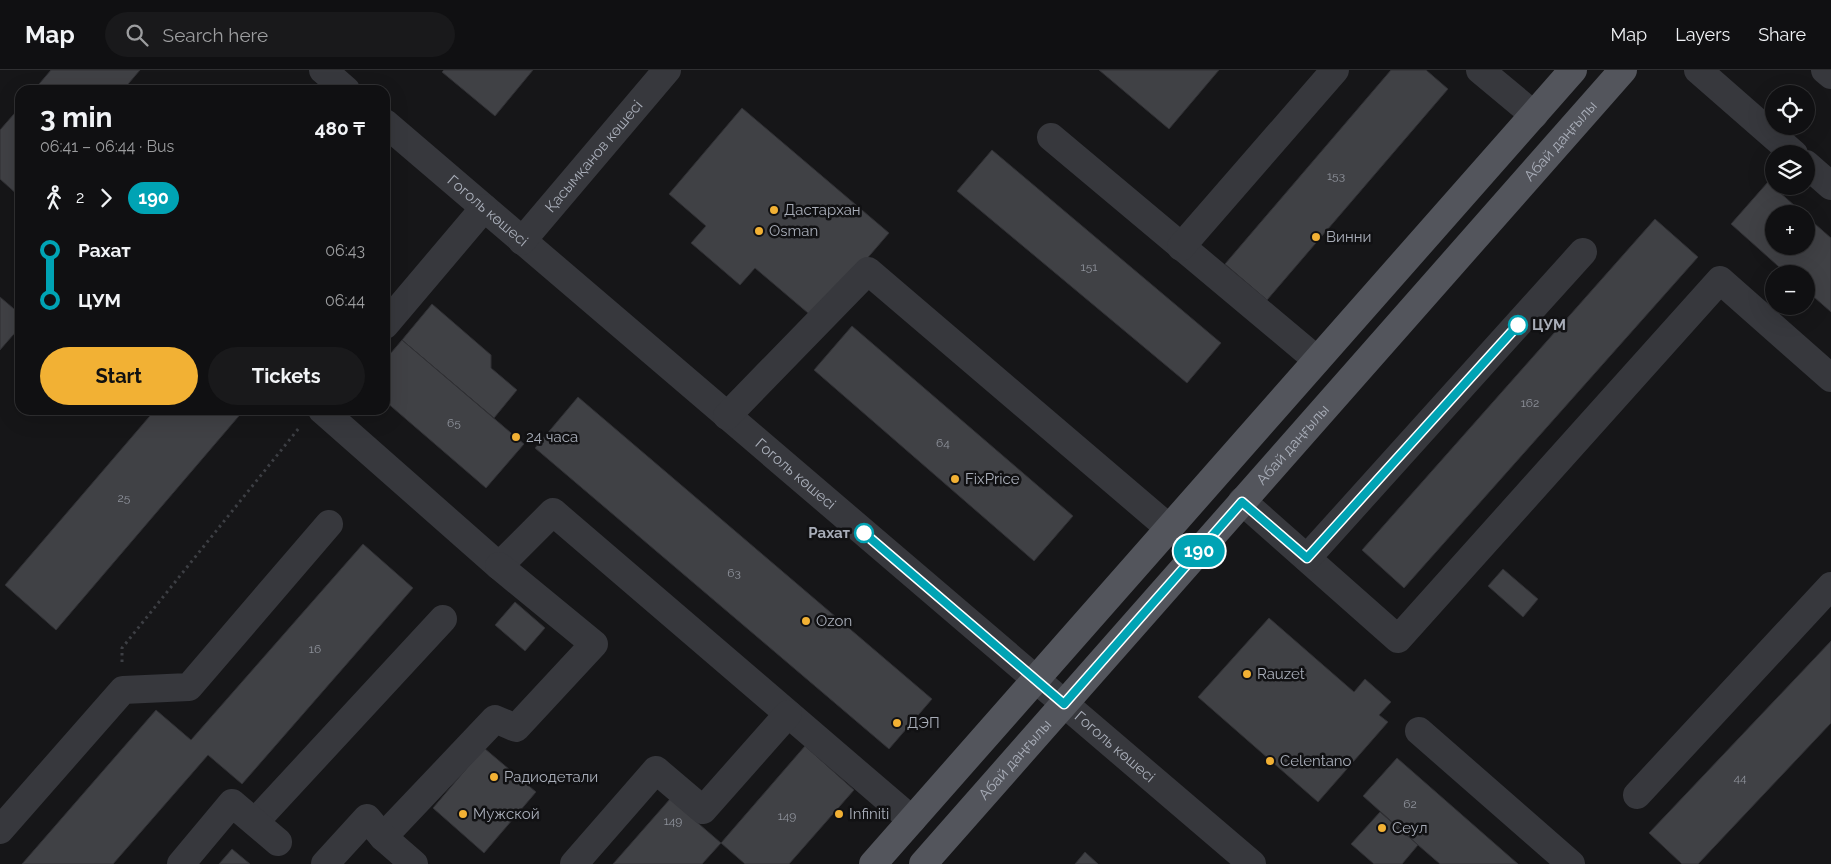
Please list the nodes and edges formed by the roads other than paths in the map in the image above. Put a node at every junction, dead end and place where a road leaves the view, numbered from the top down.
1 (667, 70) edge
2 (1335, 70) edge
3 (1480, 70) edge
4 (1573, 70) edge
5 (1623, 70) edge
6 (1698, 70) edge
7 (1825, 70) edge
8 (326, 71) edge
9 (1831, 75) edge
10 (341, 85) edge
11 (1534, 115) junction
12 (390, 127) edge
13 (1051, 138) dead end
14 (1784, 145) edge
15 (1815, 172) edge
16 (1831, 186) edge
17 (484, 208) junction
18 (522, 241) junction
19 (1181, 247) junction
20 (1583, 252) dead end
21 (390, 319) edge
22 (1317, 360) junction
23 (1831, 378) edge
24 (727, 416) junction
25 (311, 418) edge
26 (1242, 502) junction
27 (329, 524) dead end
28 (1169, 528) junction
29 (1307, 558) junction
30 (499, 566) junction
31 (1831, 586) edge
32 (443, 619) dead end
33 (1036, 679) junction
34 (1064, 704) junction
35 (788, 714) junction
36 (1419, 731) dead end
37 (1637, 795) dead end
38 (912, 820) junction
39 (254, 822) junction
40 (0, 830) edge
41 (383, 837) junction
42 (278, 842) dead end
43 (181, 864) edge
44 (325, 864) edge
45 (414, 864) edge
46 (574, 864) edge
47 (873, 864) edge
48 (923, 864) edge
49 (1252, 864) edge
50 (1571, 864) edge

1 - 18 street, Қасымқанов көшесі
2 - 19 street
3 - 11 street
4 - 11 main road
5 - 26 main road, Абай даңғылы
6 - 14 street
7 - 9 street
8 - 10 street
11 - 22 main road
12 - 17 street, Гоголь көшесі
13 - 19 street
15 - 16 street
17 - 18 street, Гоголь көшесі
17 - 21 street
18 - 24 street, Гоголь көшесі
19 - 22 street
20 - 29 street
22 - 28 main road
23 - 29 street
24 - 28 street
24 - 33 street, Гоголь көшесі
25 - 30 street
26 - 29 street
26 - 34 main road, Абай даңғылы
27 - 40 street
28 - 33 main road
30 - 35 street
30 - 41 street
31 - 37 street
32 - 39 street
33 - 34 street, Гоголь көшесі
33 - 38 main road
34 - 48 main road, Абай даңғылы
34 - 49 street, Гоголь көшесі
35 - 38 street
35 - 46 street
36 - 50 street
38 - 47 main road
39 - 42 street
39 - 43 street
41 - 44 street
41 - 45 street

